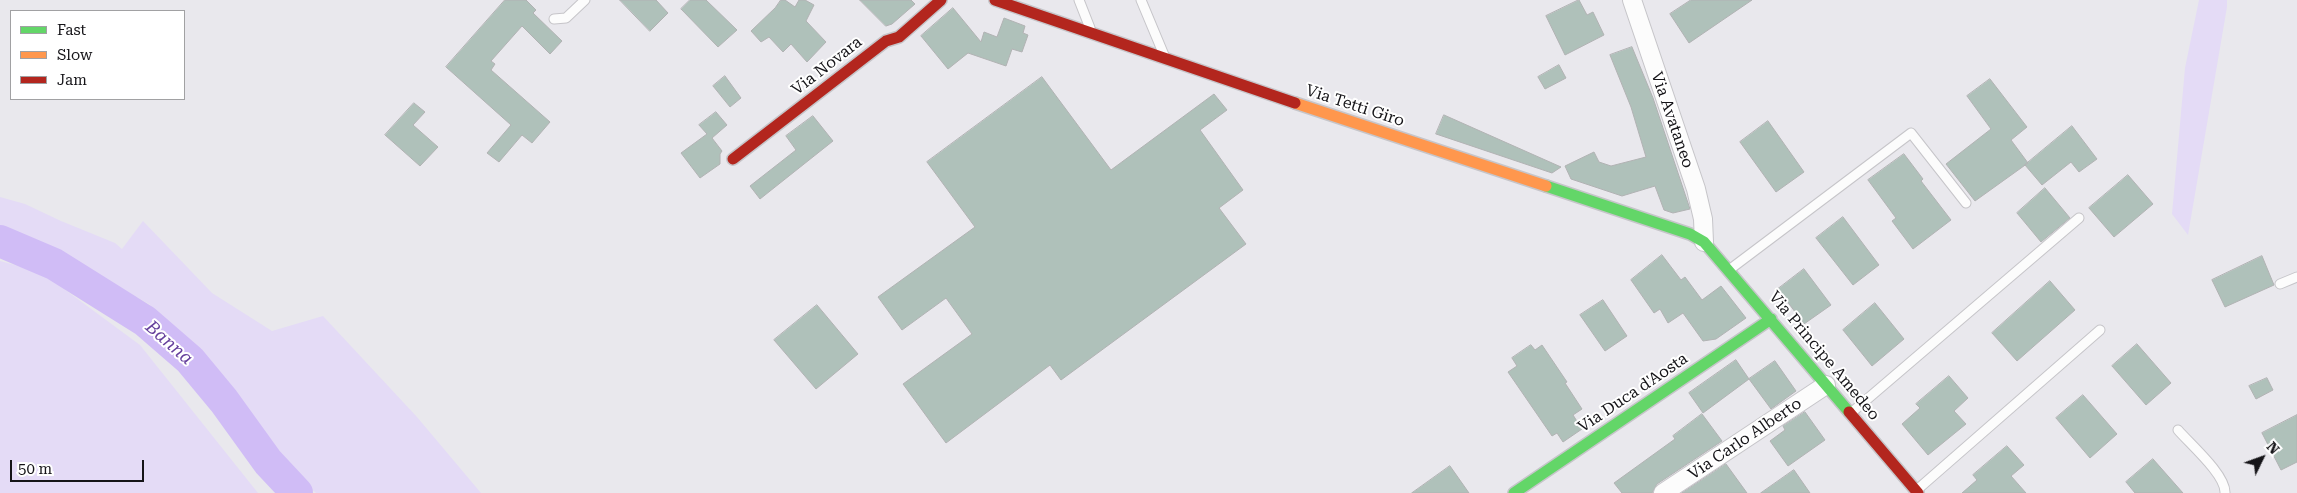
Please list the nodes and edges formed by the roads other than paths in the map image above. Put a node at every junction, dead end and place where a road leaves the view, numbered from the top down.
1 (585, 0) edge
2 (941, 0) edge
3 (995, 0) edge
4 (1079, 0) edge
5 (1141, 0) edge
6 (1632, 0) edge
7 (554, 19) dead end
8 (1092, 34) junction
9 (1166, 60) junction
10 (733, 159) dead end
11 (1966, 203) dead end
12 (2079, 218) dead end
13 (1704, 242) junction
14 (1729, 271) junction
15 (2297, 277) edge
16 (2280, 284) dead end
17 (1771, 319) junction
18 (2100, 330) dead end
19 (1826, 385) junction
20 (1851, 413) junction
21 (2178, 430) dead end
22 (1917, 492) edge
23 (1514, 493) edge
24 (1663, 493) edge
25 (2225, 493) edge

1 - 7 lane
2 - 10 street, Via Novara
3 - 8 street, Via Tetti Giro
4 - 8 lane
5 - 9 lane
6 - 13 street, Via Avataneo
8 - 9 street, Via Tetti Giro
9 - 13 street, Via Tetti Giro
11 - 14 lane
12 - 20 lane
13 - 14 street, Via Principe Amedeo
14 - 17 street, Via Principe Amedeo
15 - 16 lane
17 - 19 street, Via Principe Amedeo
17 - 23 street, Via Duca d'Aosta
18 - 22 lane
19 - 20 street, Via Principe Amedeo
19 - 24 street, Via Carlo Alberto
20 - 22 street, Via Principe Amedeo
21 - 25 lane

